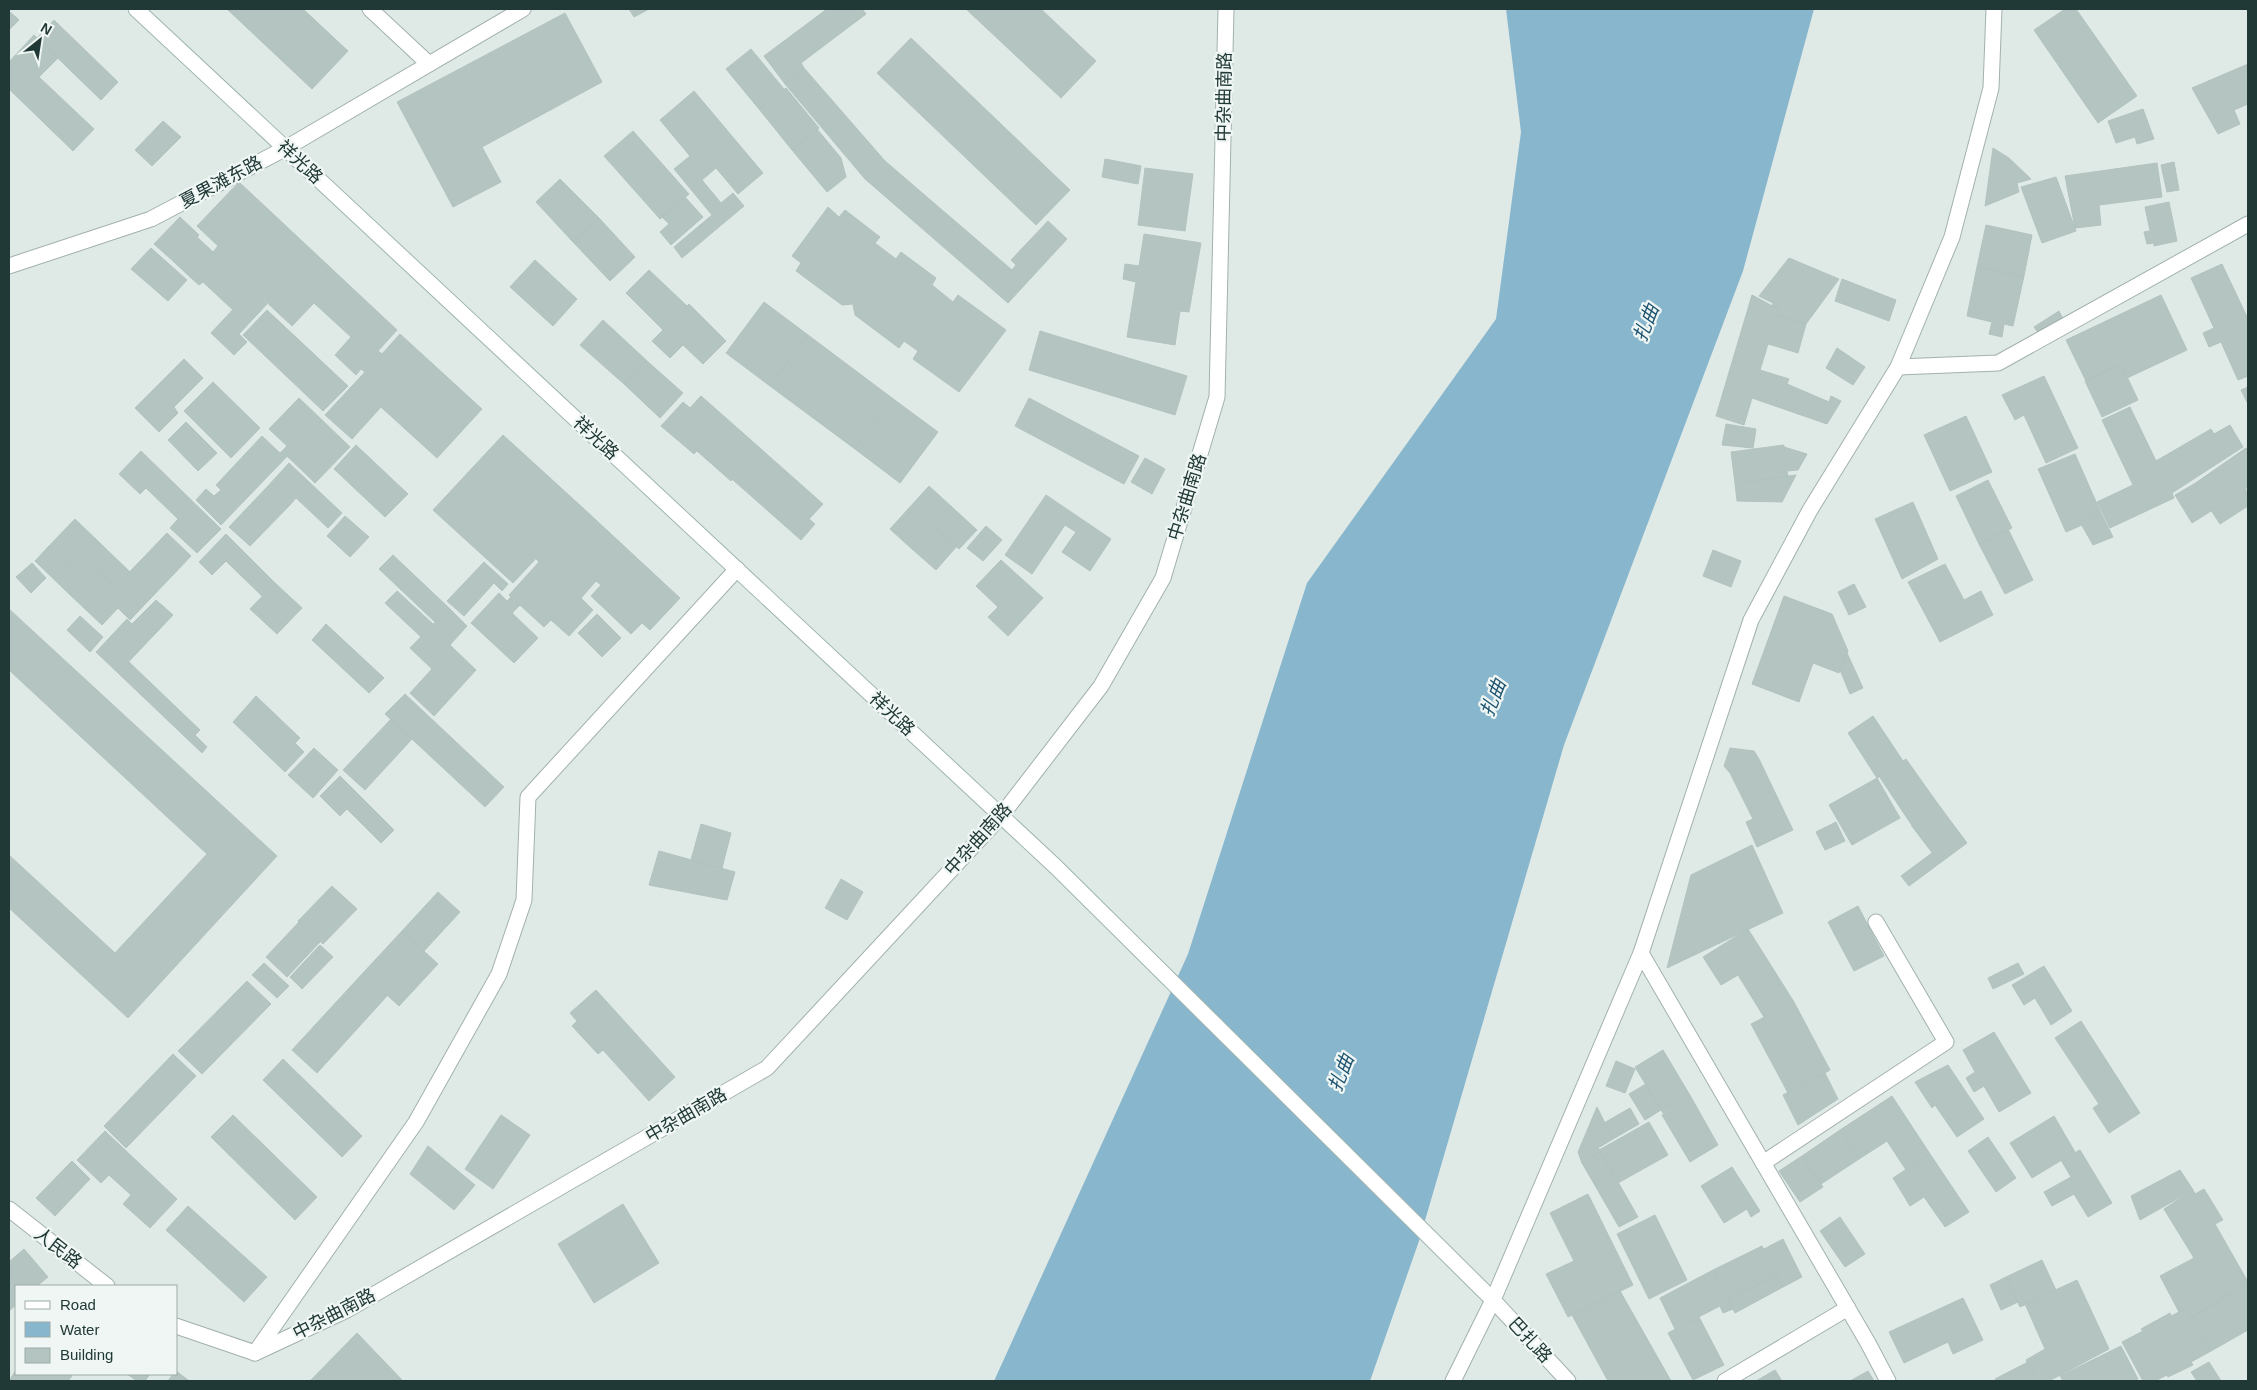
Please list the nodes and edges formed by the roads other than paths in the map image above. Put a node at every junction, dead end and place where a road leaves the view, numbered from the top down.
1 (136, 9) edge
2 (370, 9) edge
3 (523, 9) edge
4 (1226, 9) edge
5 (1994, 9) edge
6 (429, 64) junction
7 (286, 148) junction
8 (2248, 224) edge
9 (9, 266) edge
10 (1898, 367) junction
11 (737, 569) junction
12 (1001, 816) junction
13 (1056, 867) joint
14 (1876, 922) dead end
15 (1641, 953) junction
16 (1763, 1163) junction
17 (9, 1209) edge
18 (106, 1285) edge
19 (1493, 1300) junction
20 (1848, 1308) junction
21 (178, 1327) edge
22 (255, 1352) junction
23 (1453, 1381) edge
24 (1568, 1381) edge
25 (1725, 1381) edge
26 (1888, 1381) edge

1 - 7 street, 祥光路
2 - 6 street
3 - 6 street, 夏果滩东路
4 - 12 street, 中杂曲南路
5 - 10 street
6 - 7 street, 夏果滩东路
7 - 9 street, 夏果滩东路
7 - 11 street, 祥光路
8 - 10 street
10 - 15 street
11 - 12 street, 祥光路
11 - 22 street
12 - 13 street, 祥光路
12 - 22 street, 中杂曲南路
13 - 19 street, 巴扎路
14 - 16 street
15 - 16 street
15 - 19 street
16 - 20 street
17 - 18 street, 人民路
19 - 23 street
19 - 24 street, 巴扎路
20 - 25 street
20 - 26 street
21 - 22 street

